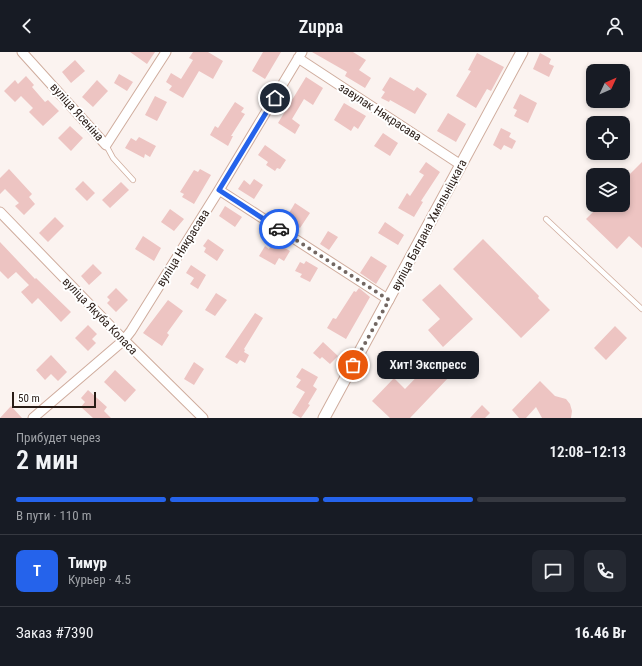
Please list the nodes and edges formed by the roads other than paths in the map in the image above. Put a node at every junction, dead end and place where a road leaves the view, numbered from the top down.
1 (22, 52) edge
2 (166, 52) edge
3 (522, 52) edge
4 (300, 55) edge
5 (106, 145) junction
6 (461, 165) junction
7 (133, 180) dead end
8 (219, 190) junction
9 (0, 212) edge
10 (546, 220) dead end
11 (389, 300) junction
12 (642, 309) edge
13 (124, 340) junction
14 (33, 418) edge
15 (203, 418) edge
16 (324, 418) edge

1 - 5 street, вуліца Ясеніна
2 - 5 street, вуліца Ясеніна
3 - 6 street, вуліца Багдана Хмяльніцкага
4 - 6 street, завулак Някрасава
4 - 8 street, вуліца Някрасава
5 - 7 lane
6 - 11 street, вуліца Багдана Хмяльніцкага
8 - 11 street
8 - 13 street, вуліца Някрасава
9 - 13 street, вуліца Якуба Коласа
10 - 12 lane
11 - 16 street, вуліца Багдана Хмяльніцкага
13 - 14 street, вуліца Някрасава
13 - 15 street, вуліца Якуба Коласа

